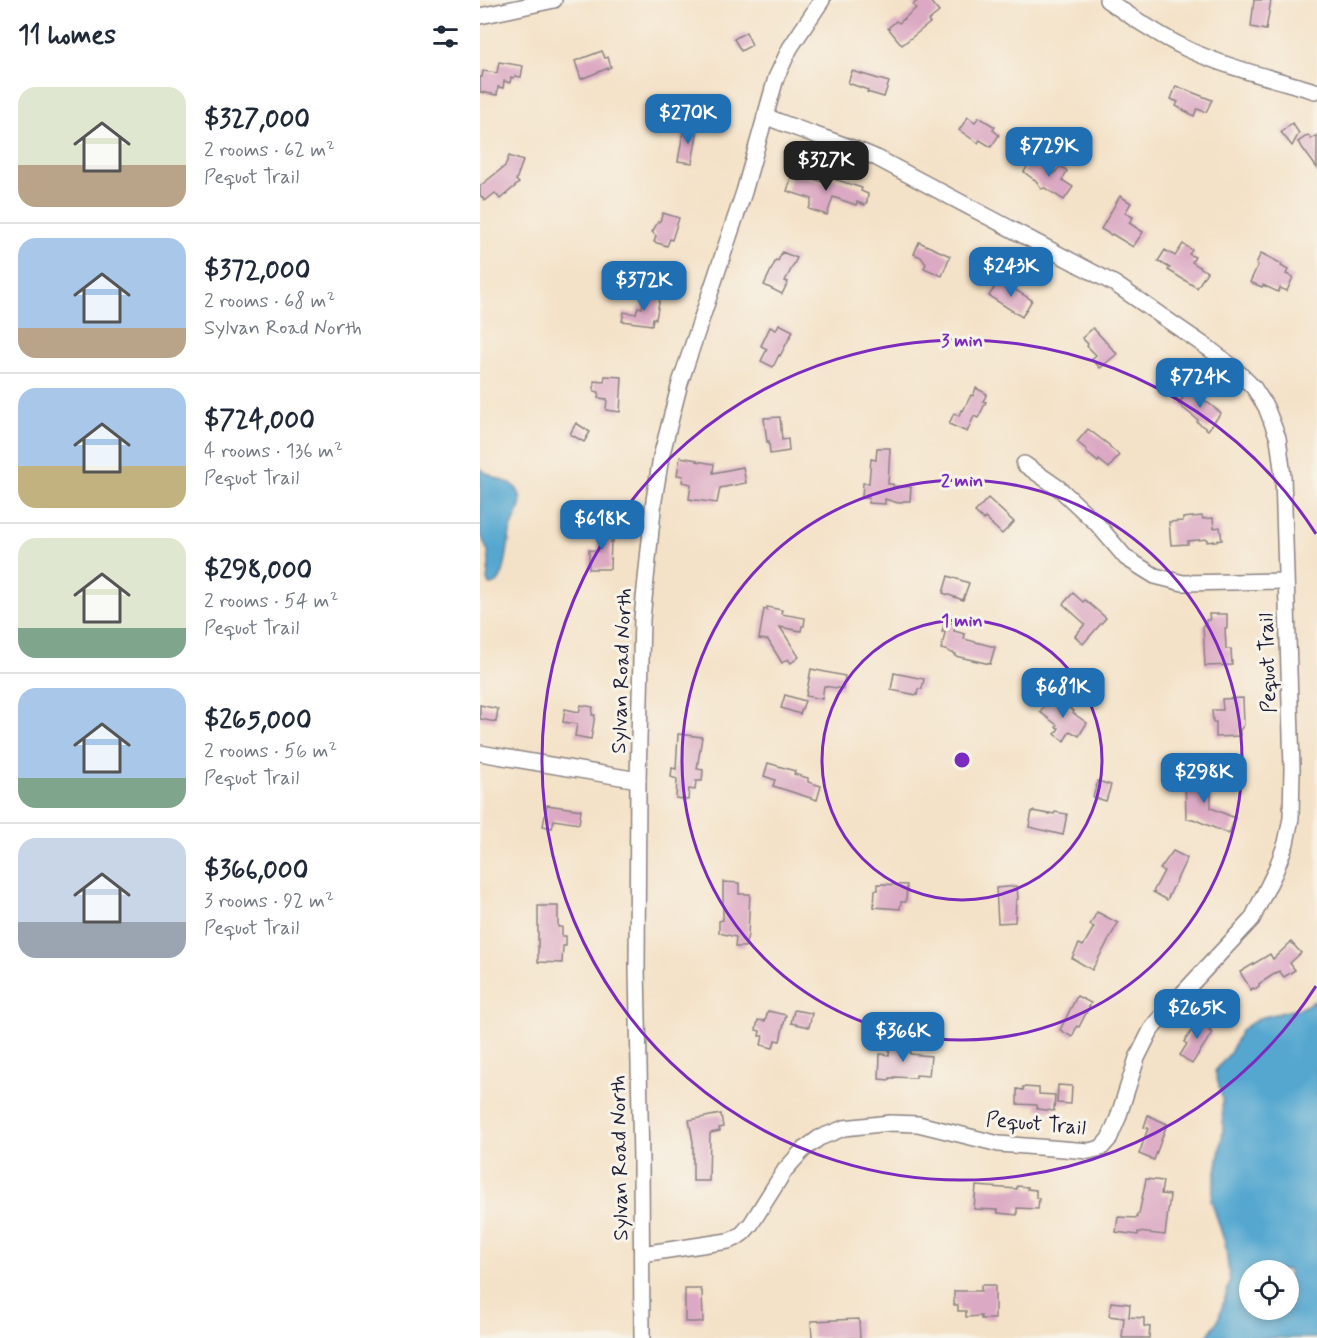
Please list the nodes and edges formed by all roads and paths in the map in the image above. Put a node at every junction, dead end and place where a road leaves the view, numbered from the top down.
1 (554, 0) edge
2 (822, 0) edge
3 (1107, 0) edge
4 (480, 16) edge
5 (1316, 91) dead end
6 (765, 116) junction
7 (1024, 464) dead end
8 (1285, 581) junction
9 (480, 753) edge
10 (638, 780) junction
11 (642, 1254) junction
12 (642, 1338) edge

1 - 4 street
2 - 6 street, Sylvan Road North
3 - 5 street
6 - 8 street, Pequot Trail
6 - 10 street, Sylvan Road North
7 - 8 street
8 - 11 street, Pequot Trail
9 - 10 street
10 - 11 street, Sylvan Road North
11 - 12 street, Sylvan Road North

